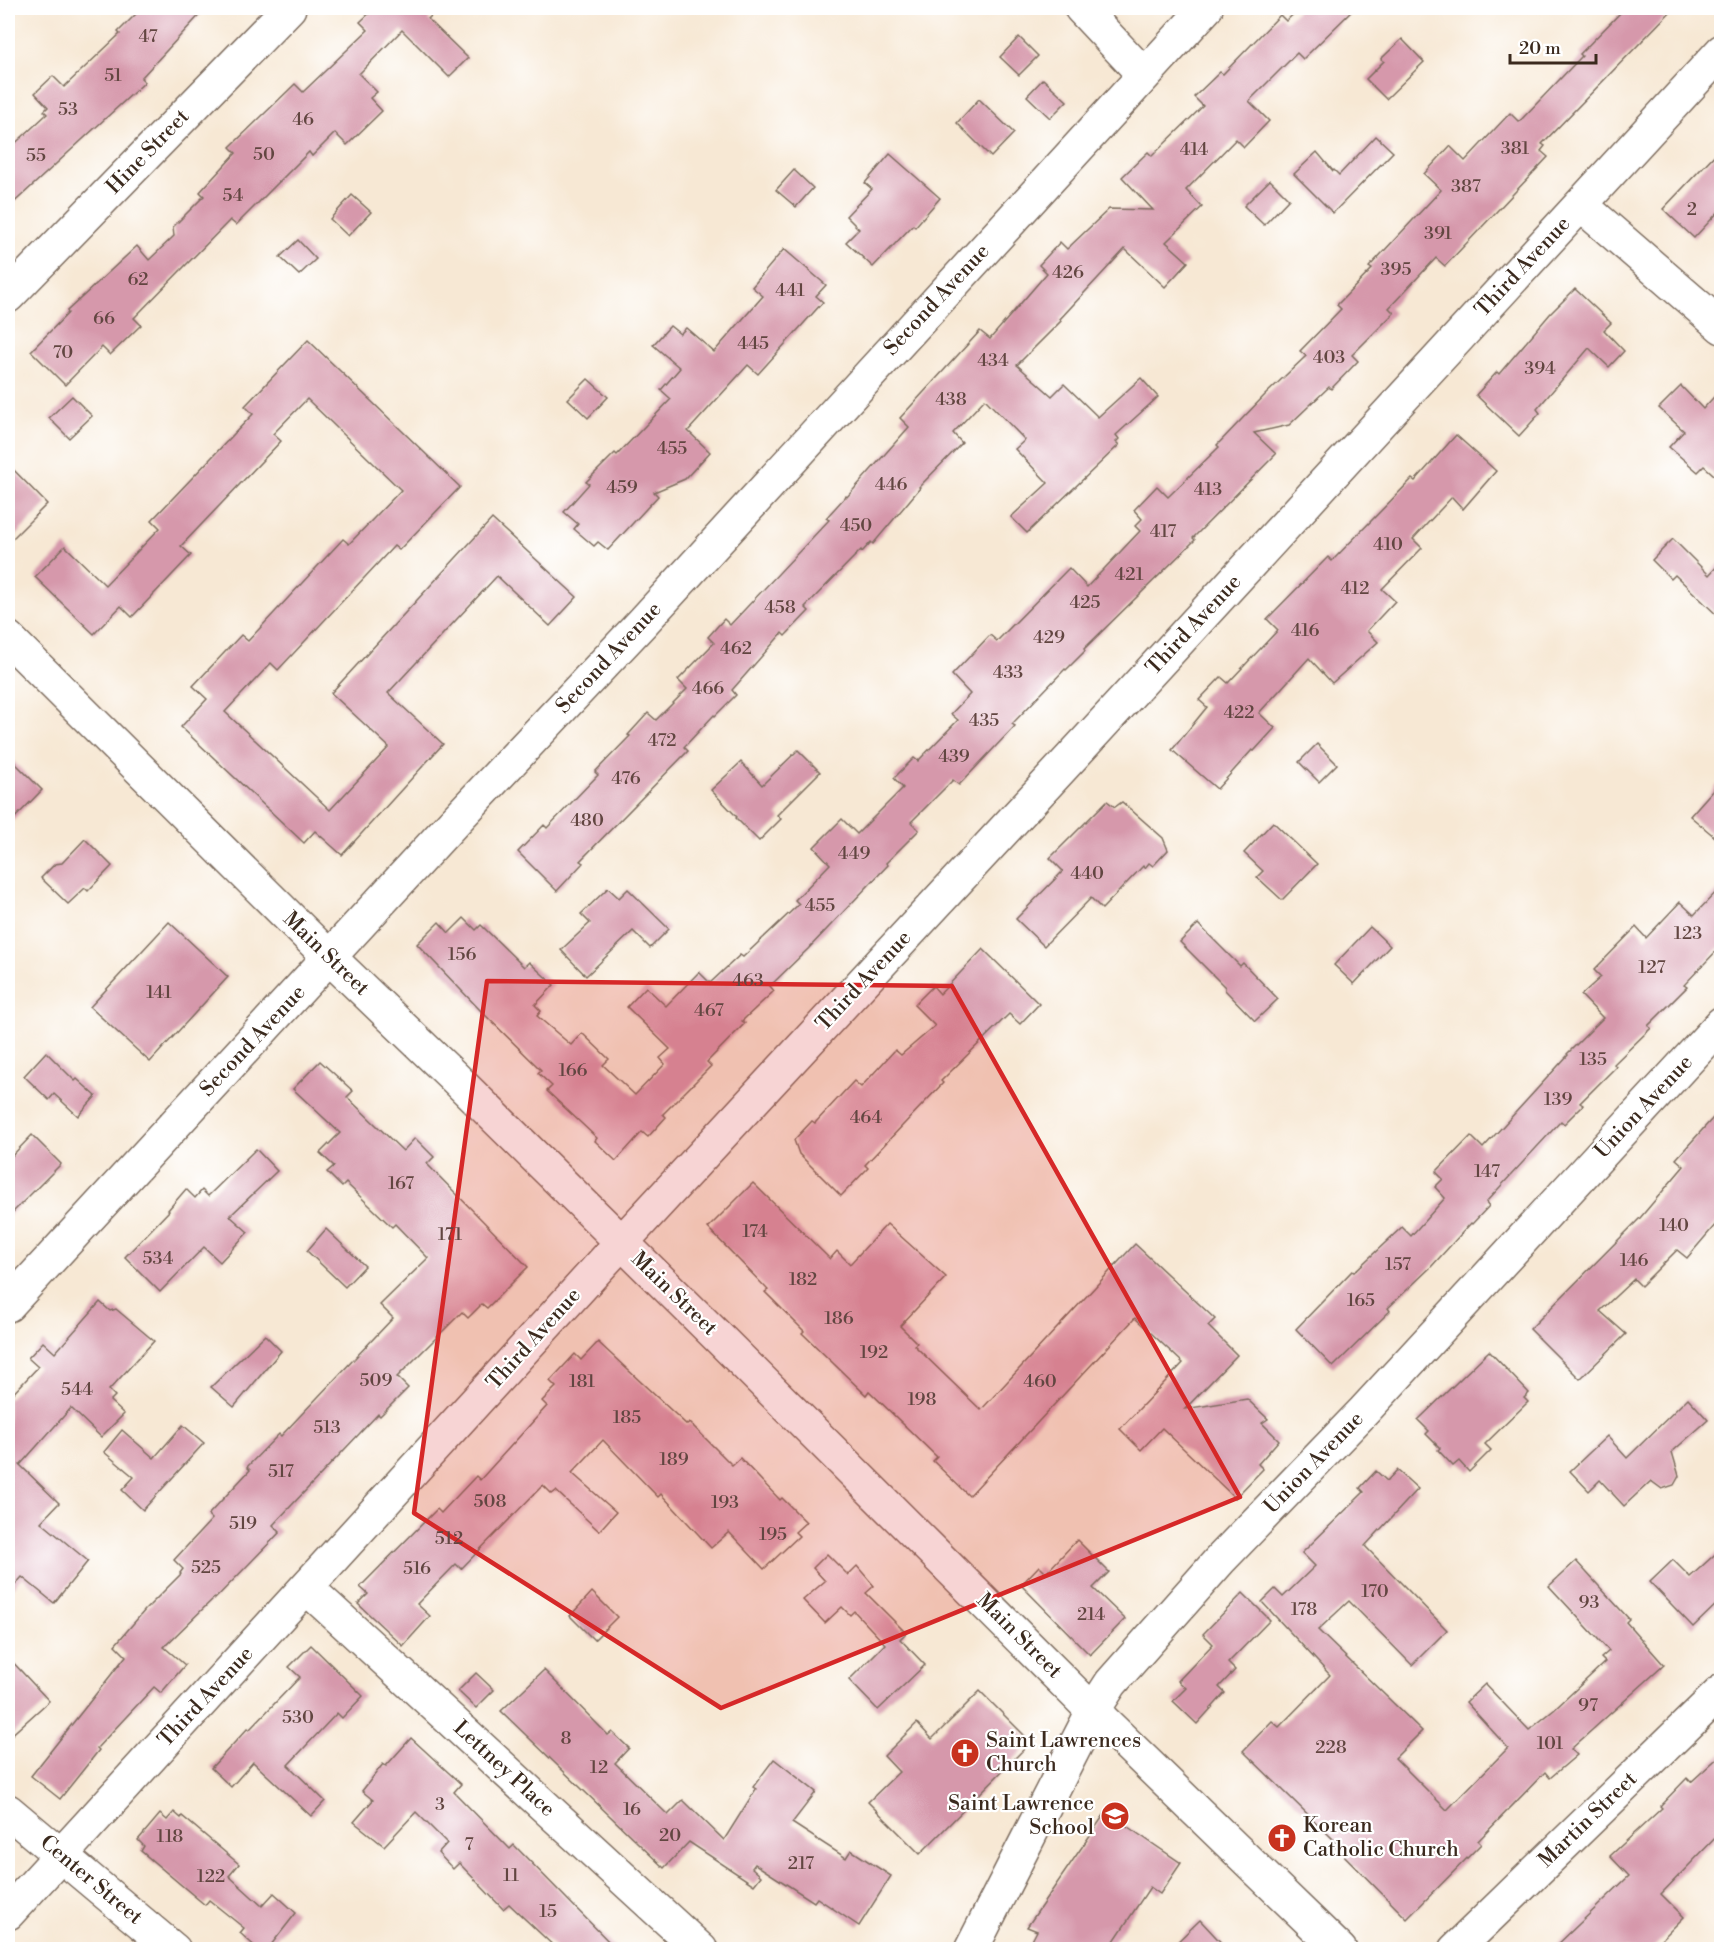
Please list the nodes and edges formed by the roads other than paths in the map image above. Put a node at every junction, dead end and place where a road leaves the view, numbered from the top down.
1 (289, 8) edge
2 (1081, 8) edge
3 (1206, 8) edge
4 (1722, 51) edge
5 (1144, 75) junction
6 (1581, 205) junction
7 (8, 296) edge
8 (1722, 327) edge
9 (8, 638) edge
10 (330, 958) junction
11 (1722, 1023) edge
12 (621, 1243) junction
13 (10, 1296) edge
14 (307, 1588) junction
15 (1722, 1691) edge
16 (1093, 1711) junction
17 (8, 1811) edge
18 (60, 1854) junction
19 (8, 1913) edge
20 (174, 1950) edge
21 (701, 1950) edge
22 (971, 1950) edge
23 (1340, 1950) edge
24 (1455, 1950) edge

1 - 7 street, Hine Street
2 - 5 street
3 - 5 street, Second Avenue
4 - 6 street, Third Avenue
5 - 10 street, Second Avenue
6 - 8 street
6 - 12 street, Third Avenue
9 - 10 street, Main Street
10 - 12 street, Main Street
10 - 13 street, Second Avenue
11 - 16 street, Union Avenue
12 - 14 street, Third Avenue
12 - 16 street, Main Street
14 - 18 street, Third Avenue
14 - 21 street, Lettney Place
15 - 24 street, Martin Street
16 - 22 street, Union Avenue
16 - 23 street, Main Street
17 - 18 street, Center Street
18 - 19 street, Third Avenue
18 - 20 street, Center Street

